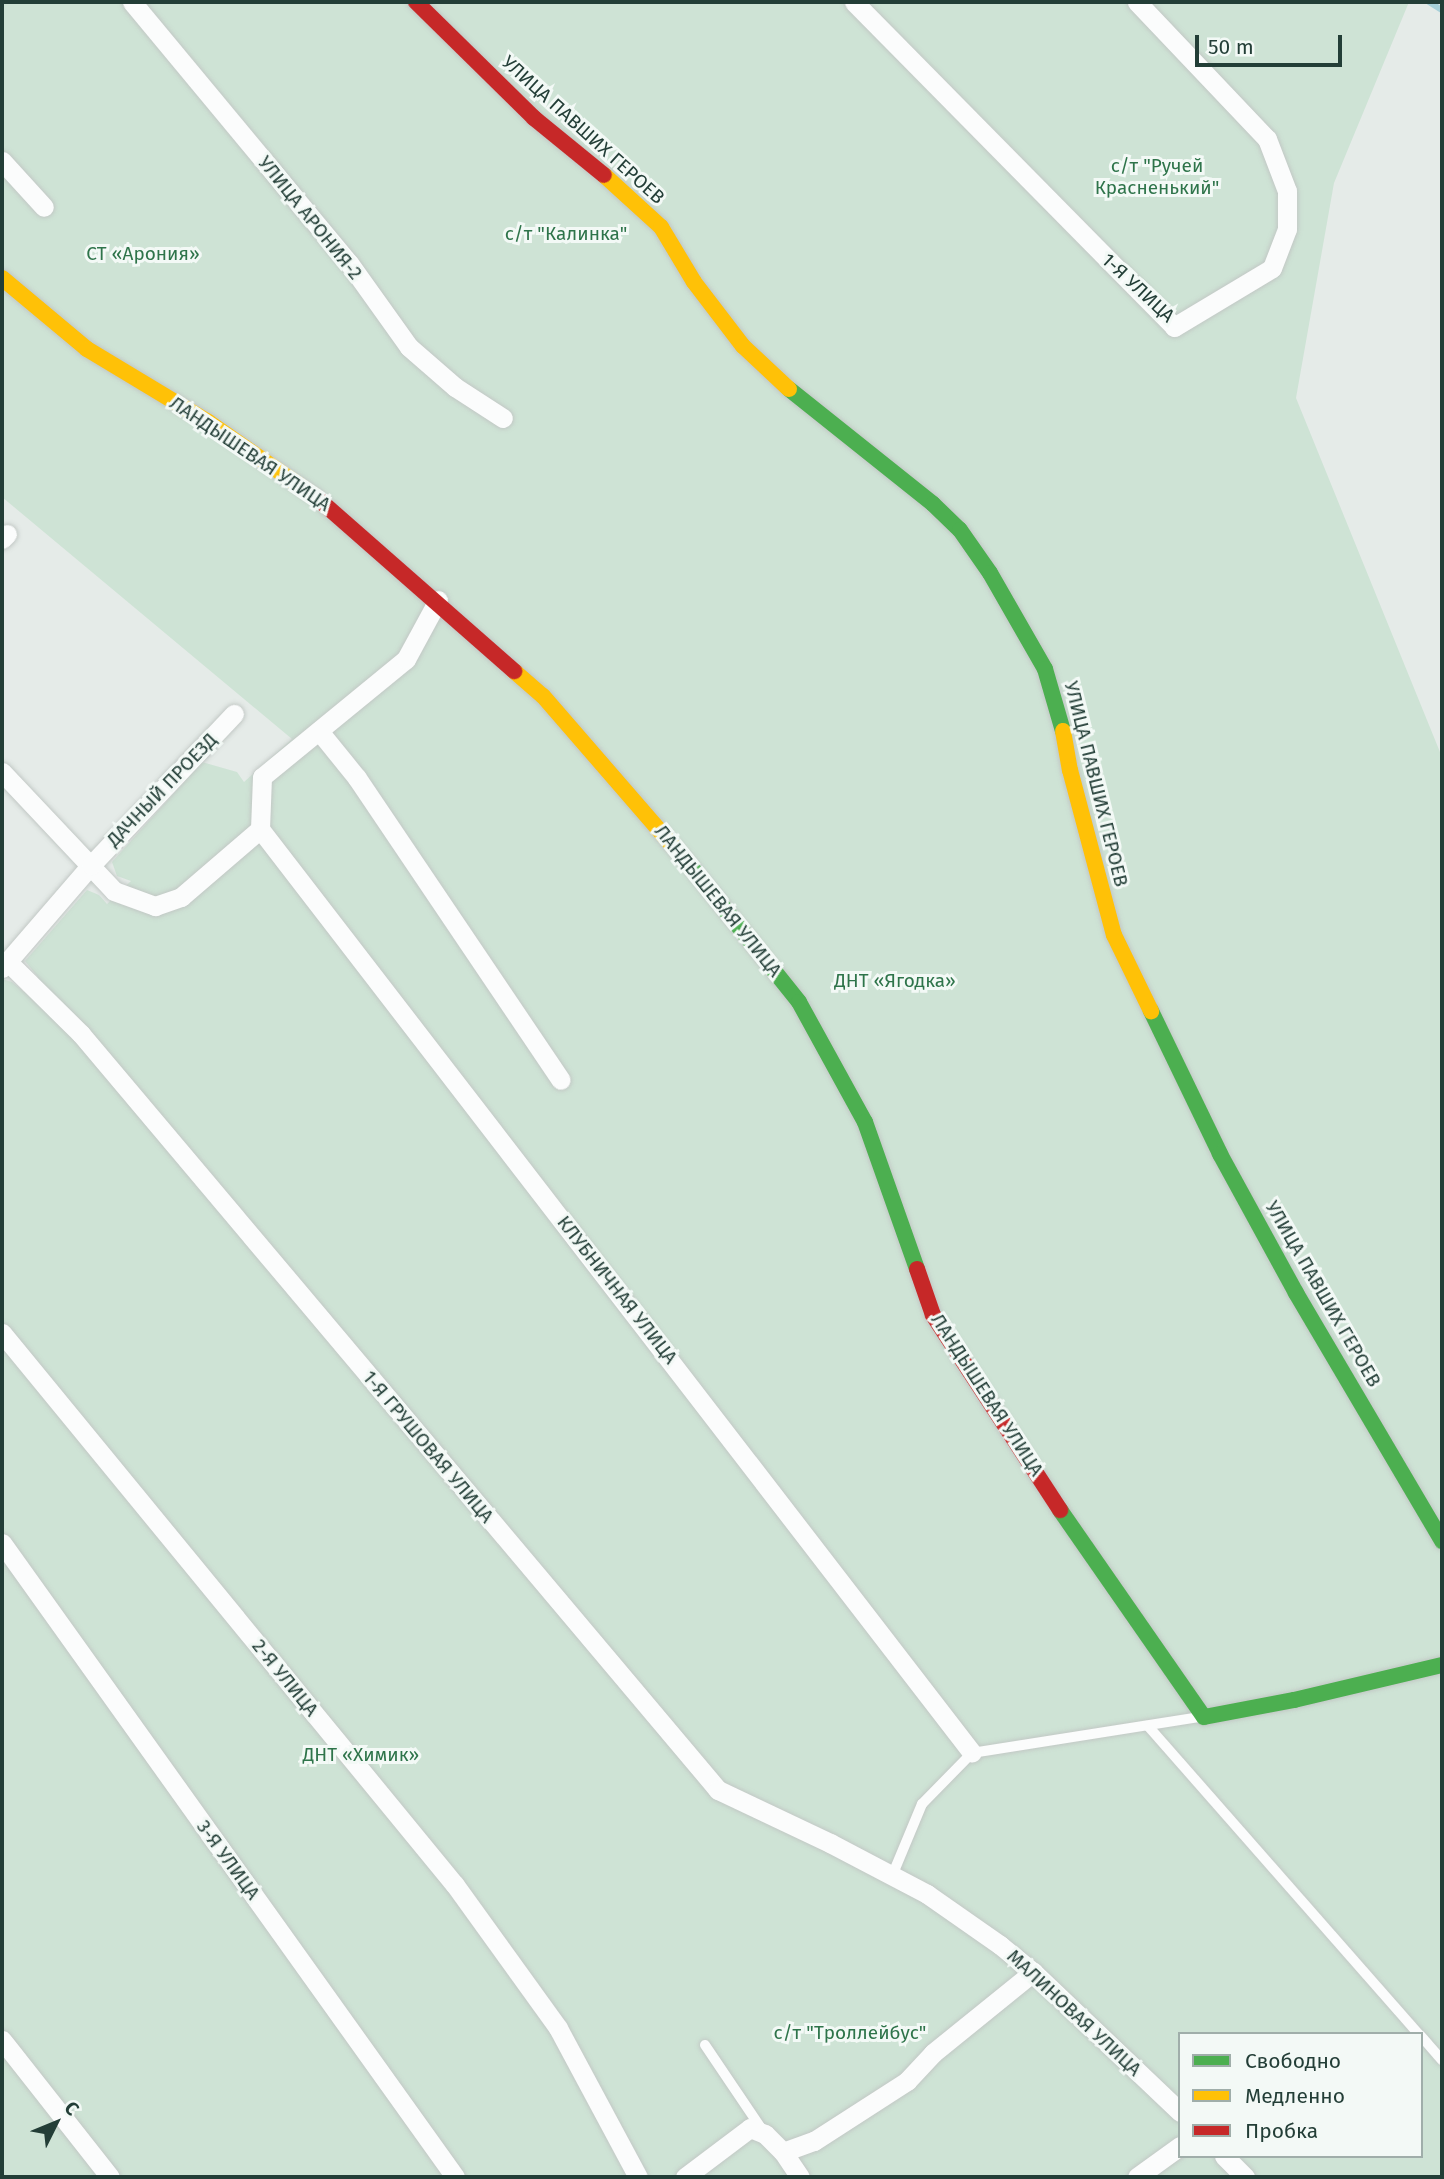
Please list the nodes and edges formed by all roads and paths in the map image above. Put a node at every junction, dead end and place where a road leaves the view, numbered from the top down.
1 (132, 2) edge
2 (416, 2) edge
3 (854, 2) edge
4 (1137, 2) edge
5 (2, 161) edge
6 (44, 207) dead end
7 (2, 278) edge
8 (503, 418) dead end
9 (438, 600) junction
10 (234, 714) dead end
11 (319, 731) junction
12 (2, 772) edge
13 (260, 829) junction
14 (91, 865) junction
15 (4, 965) edge
16 (561, 1080) dead end
17 (2, 1333) edge
18 (1442, 1541) edge
19 (2, 1543) edge
20 (1442, 1665) edge
21 (1204, 1717) junction
22 (1147, 1726) junction
23 (972, 1753) junction
24 (892, 1876) junction
25 (1033, 1972) junction
26 (1417, 2032) edge
27 (1423, 2038) edge
28 (2, 2040) edge
29 (705, 2045) dead end
30 (1442, 2060) edge
31 (1178, 2110) edge
32 (765, 2134) junction
33 (1178, 2147) edge
34 (783, 2152) junction
35 (1226, 2158) edge
36 (110, 2177) edge
37 (455, 2177) edge
38 (638, 2177) edge
39 (685, 2177) edge
40 (800, 2177) edge
41 (1137, 2177) edge
42 (1245, 2177) edge

1 - 8 street, УЛИЦА АРОНИЯ-2
2 - 18 street, УЛИЦА ПАВШИХ ГЕРОЕВ
3 - 4 street, 1-Я УЛИЦА
5 - 6 street
7 - 9 street, ЛАНДЫШЕВАЯ УЛИЦА
9 - 11 street
9 - 21 street, ЛАНДЫШЕВАЯ УЛИЦА
10 - 14 street, ДАЧНЫЙ ПРОЕЗД
11 - 13 street
11 - 16 street
12 - 14 street
13 - 14 street
13 - 23 street, КЛУБНИЧНАЯ УЛИЦА
14 - 15 street, ДАЧНЫЙ ПРОЕЗД
15 - 24 street, 1-Я ГРУШОВАЯ УЛИЦА
17 - 38 street, 2-Я УЛИЦА
19 - 37 street, 3-Я УЛИЦА
20 - 21 street
21 - 22 lane
22 - 23 lane
22 - 26 lane
23 - 24 lane
24 - 25 street, МАЛИНОВАЯ УЛИЦА
25 - 31 street, МАЛИНОВАЯ УЛИЦА
25 - 34 street
27 - 30 lane
28 - 36 street
29 - 32 lane
32 - 34 street
32 - 39 street
33 - 41 street
34 - 40 street
35 - 42 street

